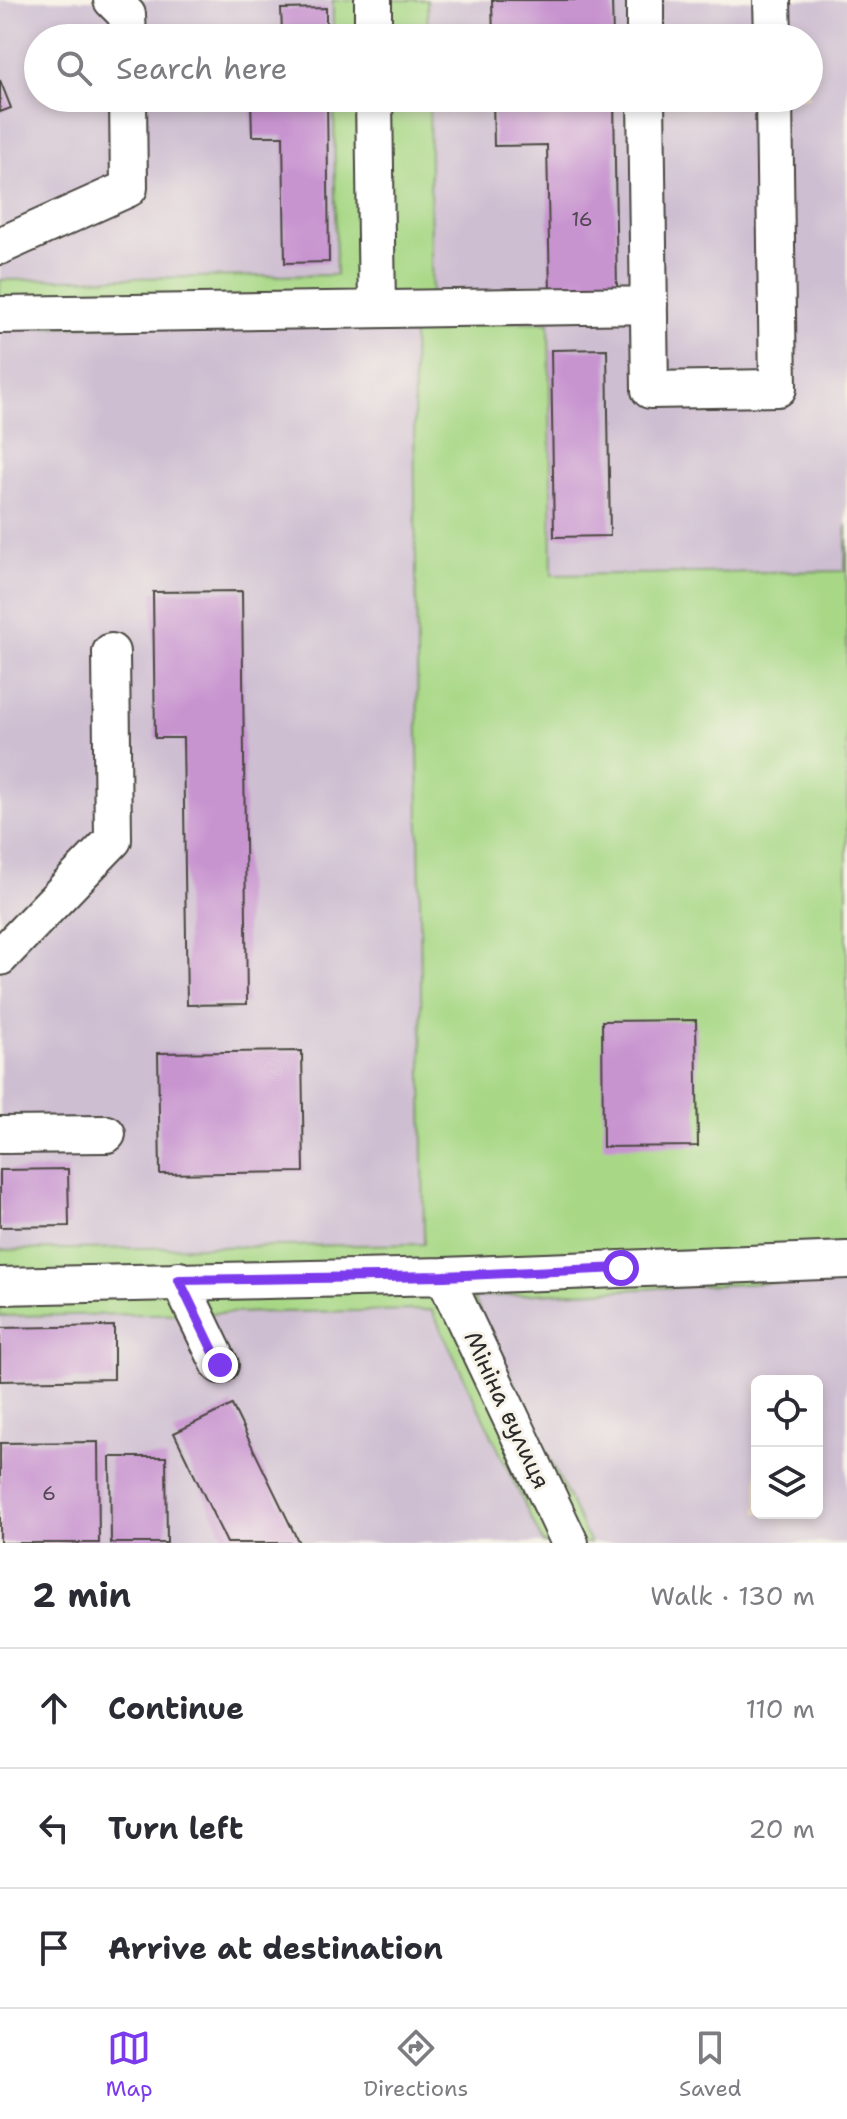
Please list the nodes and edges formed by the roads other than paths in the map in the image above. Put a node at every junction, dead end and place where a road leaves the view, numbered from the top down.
1 (112, 0) edge
2 (373, 0) edge
3 (645, 0) edge
4 (772, 0) edge
5 (127, 24) edge
6 (373, 24) edge
7 (645, 24) edge
8 (773, 24) edge
9 (128, 112) edge
10 (374, 112) edge
11 (646, 112) edge
12 (774, 112) edge
13 (0, 246) edge
14 (649, 305) junction
15 (377, 309) junction
16 (0, 315) edge
17 (111, 652) dead end
18 (0, 957) edge
19 (107, 1134) dead end
20 (0, 1135) edge
21 (847, 1235) edge
22 (847, 1260) edge
23 (758, 1261) junction
24 (444, 1276) junction
25 (179, 1280) junction
26 (0, 1286) edge
27 (220, 1365) dead end
28 (570, 1543) edge

1 - 5 street
2 - 6 street
3 - 7 street
4 - 8 street
9 - 13 street
10 - 15 street
11 - 14 street
12 - 14 street
14 - 15 street
15 - 16 street
17 - 18 street
19 - 20 street
21 - 23 street
22 - 23 street
23 - 24 street
24 - 25 street
24 - 28 street, Мініна вулиця
25 - 26 street
25 - 27 street

